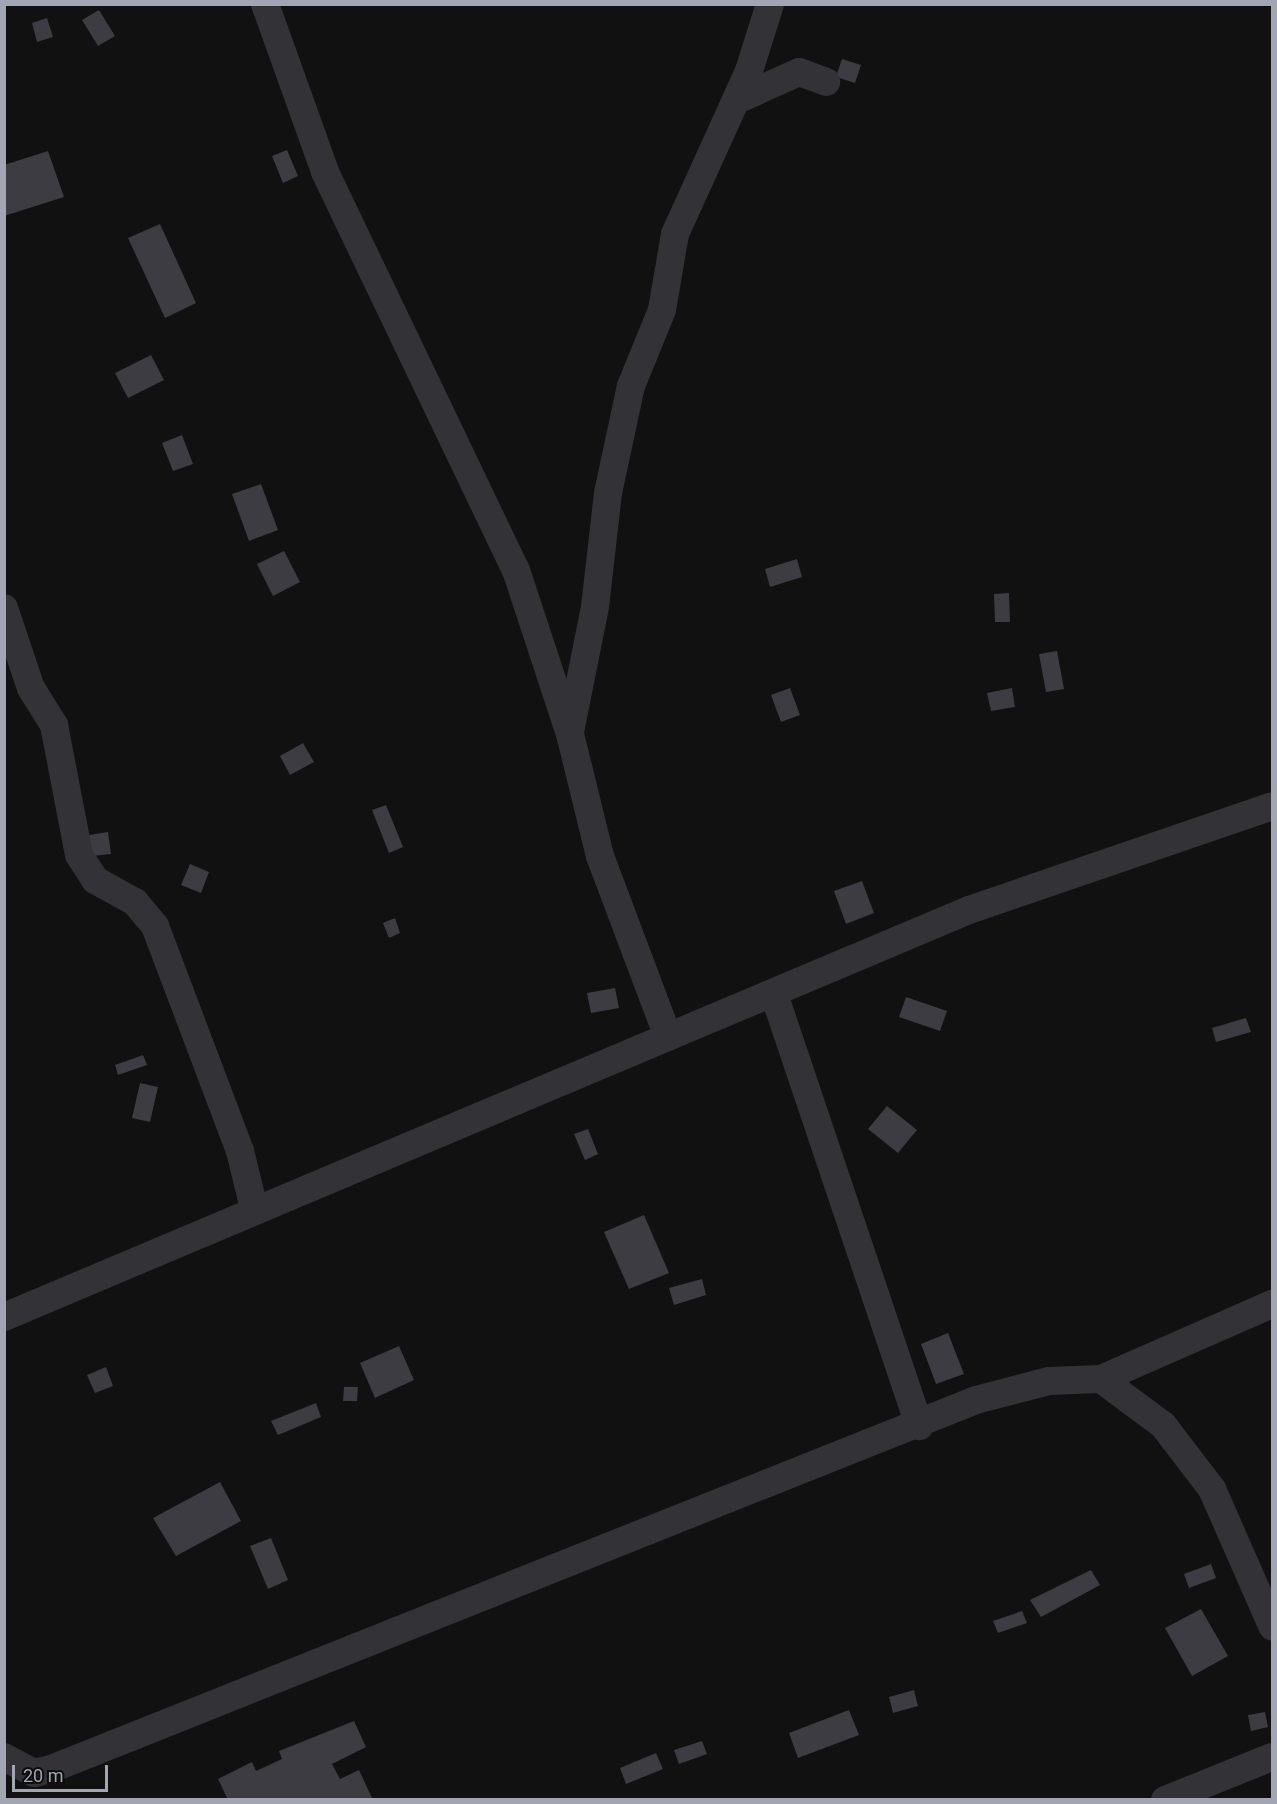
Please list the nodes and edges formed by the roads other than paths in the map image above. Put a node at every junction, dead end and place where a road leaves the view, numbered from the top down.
1 (265, 4) edge
2 (770, 4) edge
3 (826, 82) dead end
4 (737, 100) junction
5 (4, 608) edge
6 (10, 646) edge
7 (570, 734) junction
8 (1272, 806) edge
9 (774, 994) junction
10 (668, 1037) junction
11 (254, 1208) junction
12 (1272, 1304) edge
13 (4, 1317) edge
14 (1101, 1379) junction
15 (919, 1426) junction
16 (1272, 1626) edge
17 (4, 1757) edge
18 (1272, 1757) edge
19 (1165, 1800) edge

1 - 7 street
2 - 4 street
3 - 4 street
4 - 7 street
5 - 6 street
6 - 11 street
7 - 10 street
8 - 9 street
9 - 10 street
9 - 15 street
10 - 11 street
11 - 13 street
12 - 14 street
14 - 15 street
14 - 16 street
15 - 17 street
18 - 19 street

